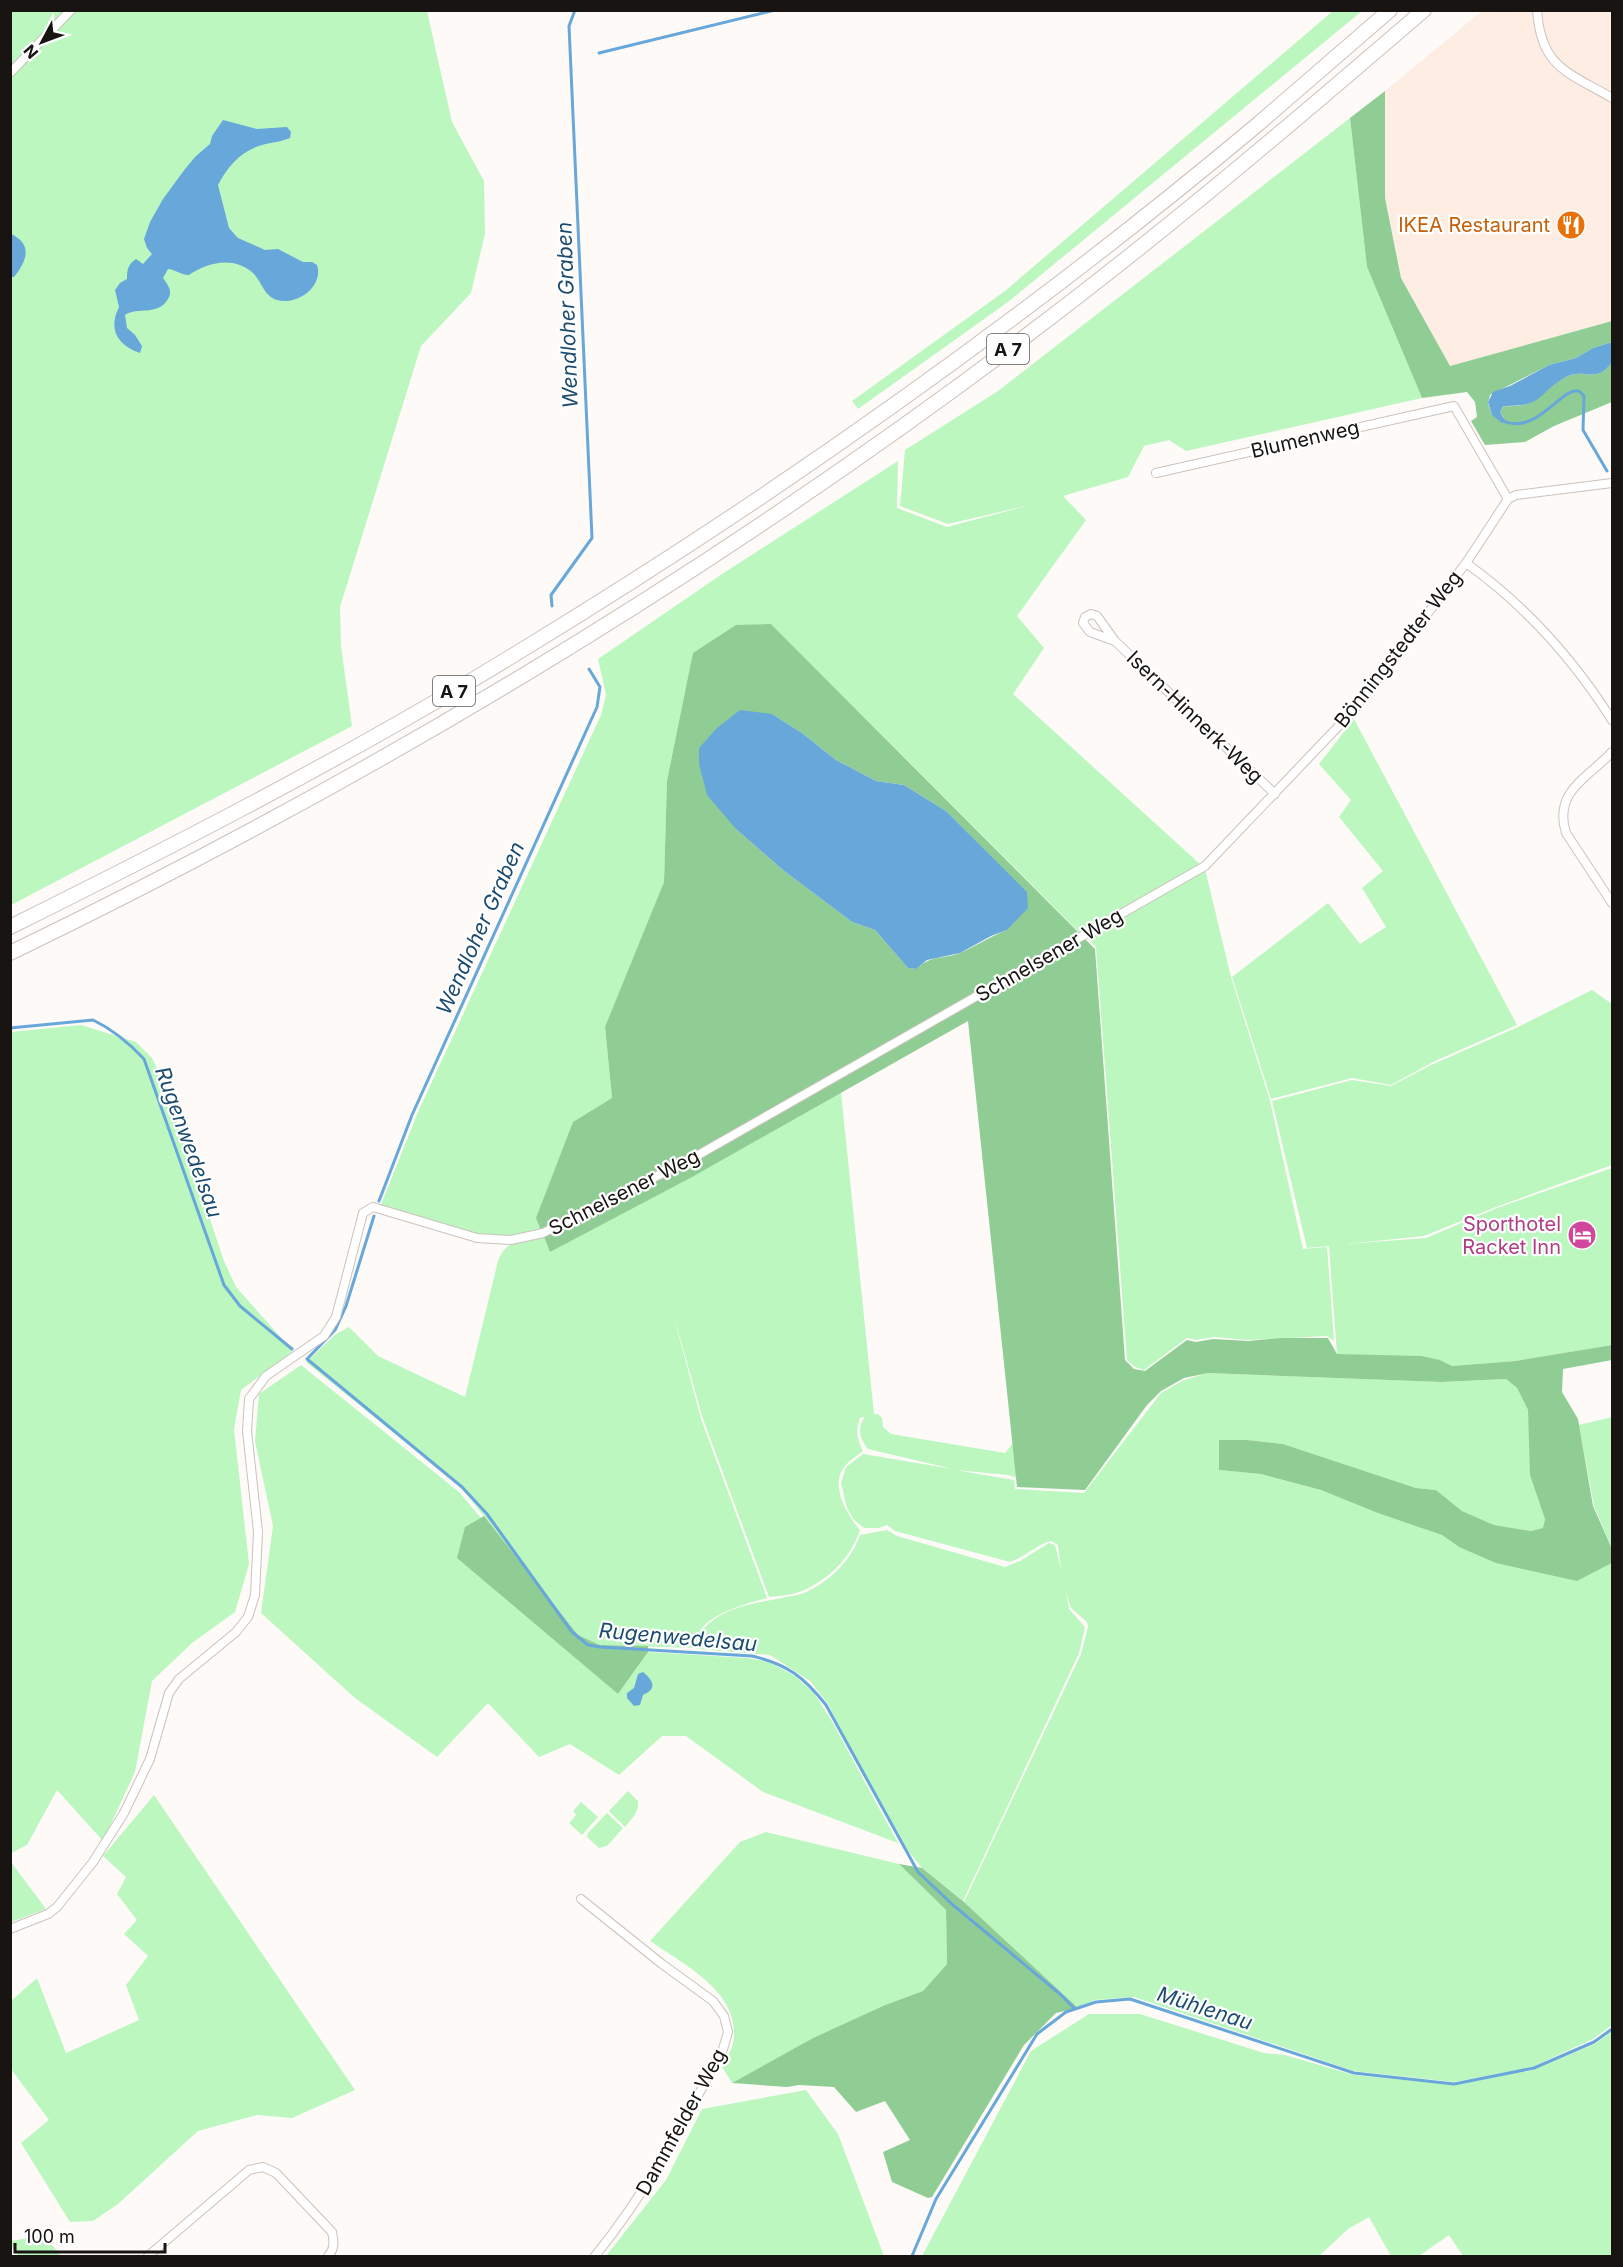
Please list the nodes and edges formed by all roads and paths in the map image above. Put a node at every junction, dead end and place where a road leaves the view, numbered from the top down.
1 (71, 10) edge
2 (1390, 10) edge
3 (1424, 10) edge
4 (1537, 10) edge
5 (10, 73) edge
6 (1612, 98) edge
7 (1156, 472) dead end
8 (1612, 483) edge
9 (1508, 499) junction
10 (1466, 562) junction
11 (1115, 641) dead end
12 (1612, 720) edge
13 (1612, 752) edge
14 (1275, 794) junction
15 (1205, 866) joint
16 (1612, 903) edge
17 (10, 927) edge
18 (10, 953) edge
19 (581, 1899) dead end
20 (10, 1929) edge
21 (148, 2256) edge
22 (328, 2256) edge
23 (595, 2256) edge

1 - 5 street
2 - 17 highway, A 7
3 - 18 highway, A 7
4 - 6 street
7 - 9 street, Blumenweg
8 - 9 street
9 - 10 street, Bönningstedter Weg
10 - 12 street
10 - 14 street, Bönningstedter Weg
11 - 14 street, Isern-Hinnerk-Weg
13 - 16 street
14 - 15 street, Bönningstedter Weg
15 - 20 street, Schnelsener Weg
19 - 23 street, Dammfelder Weg
21 - 22 street

